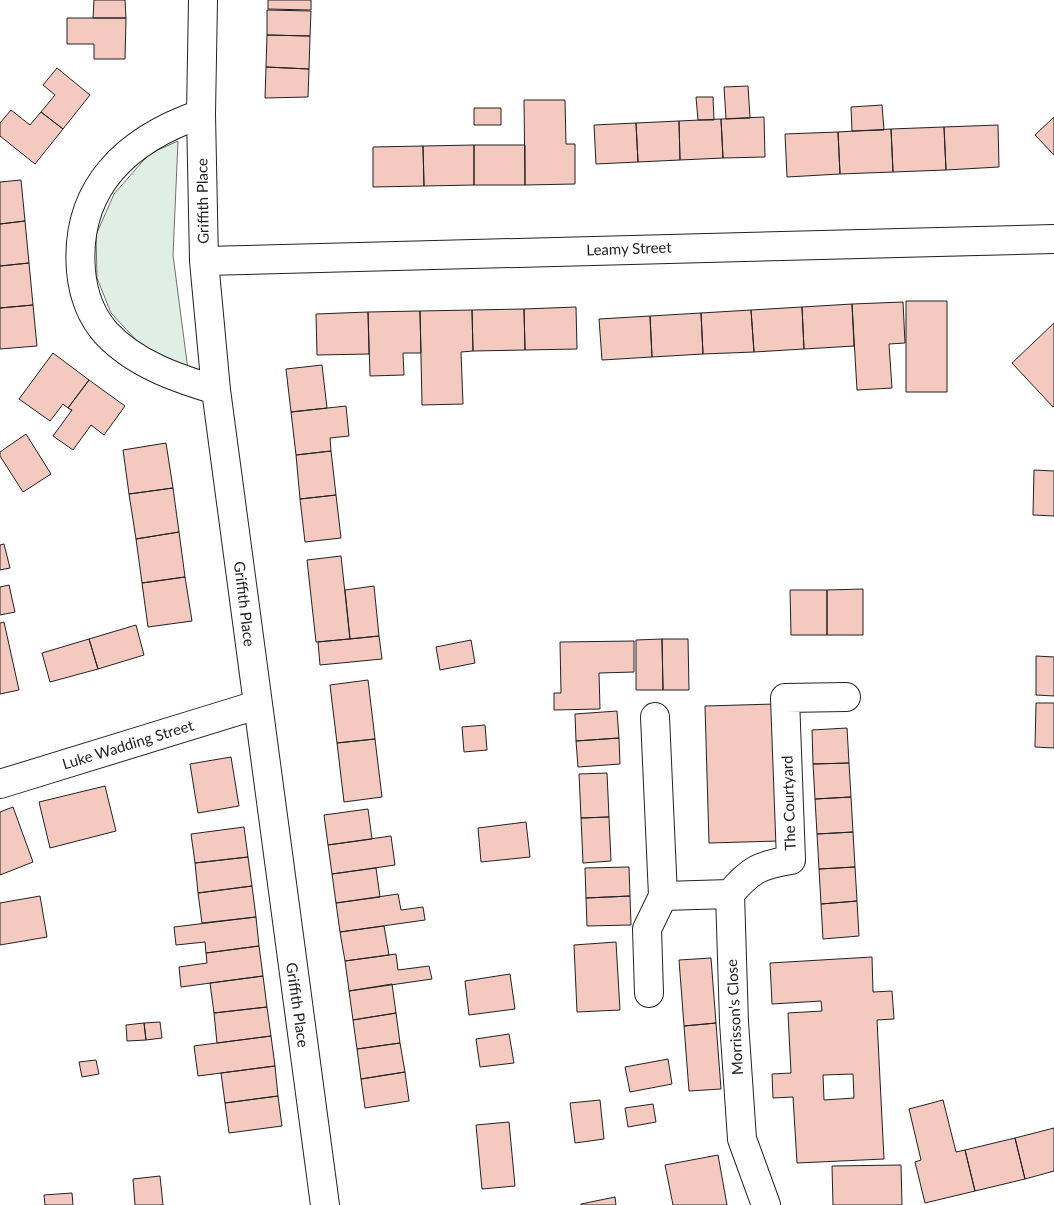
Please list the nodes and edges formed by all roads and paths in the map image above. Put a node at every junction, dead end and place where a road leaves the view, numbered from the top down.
1 (203, 0) edge
2 (201, 114) junction
3 (1054, 239) edge
4 (204, 261) junction
5 (216, 390) junction
6 (846, 697) dead end
7 (257, 705) junction
8 (655, 717) dead end
9 (0, 784) edge
10 (730, 894) junction
11 (663, 896) junction
12 (649, 993) dead end
13 (325, 1205) edge
14 (766, 1205) edge

1 - 2 street, Griffith Place
2 - 4 street, Griffith Place
2 - 5 street
3 - 4 street, Leamy Street
4 - 5 street, Griffith Place
5 - 7 street, Griffith Place
6 - 10 street, The Courtyard
7 - 9 street, Luke Wadding Street
7 - 13 street, Griffith Place
8 - 11 street
10 - 11 street
10 - 14 street, Morrisson's Close
11 - 12 street

